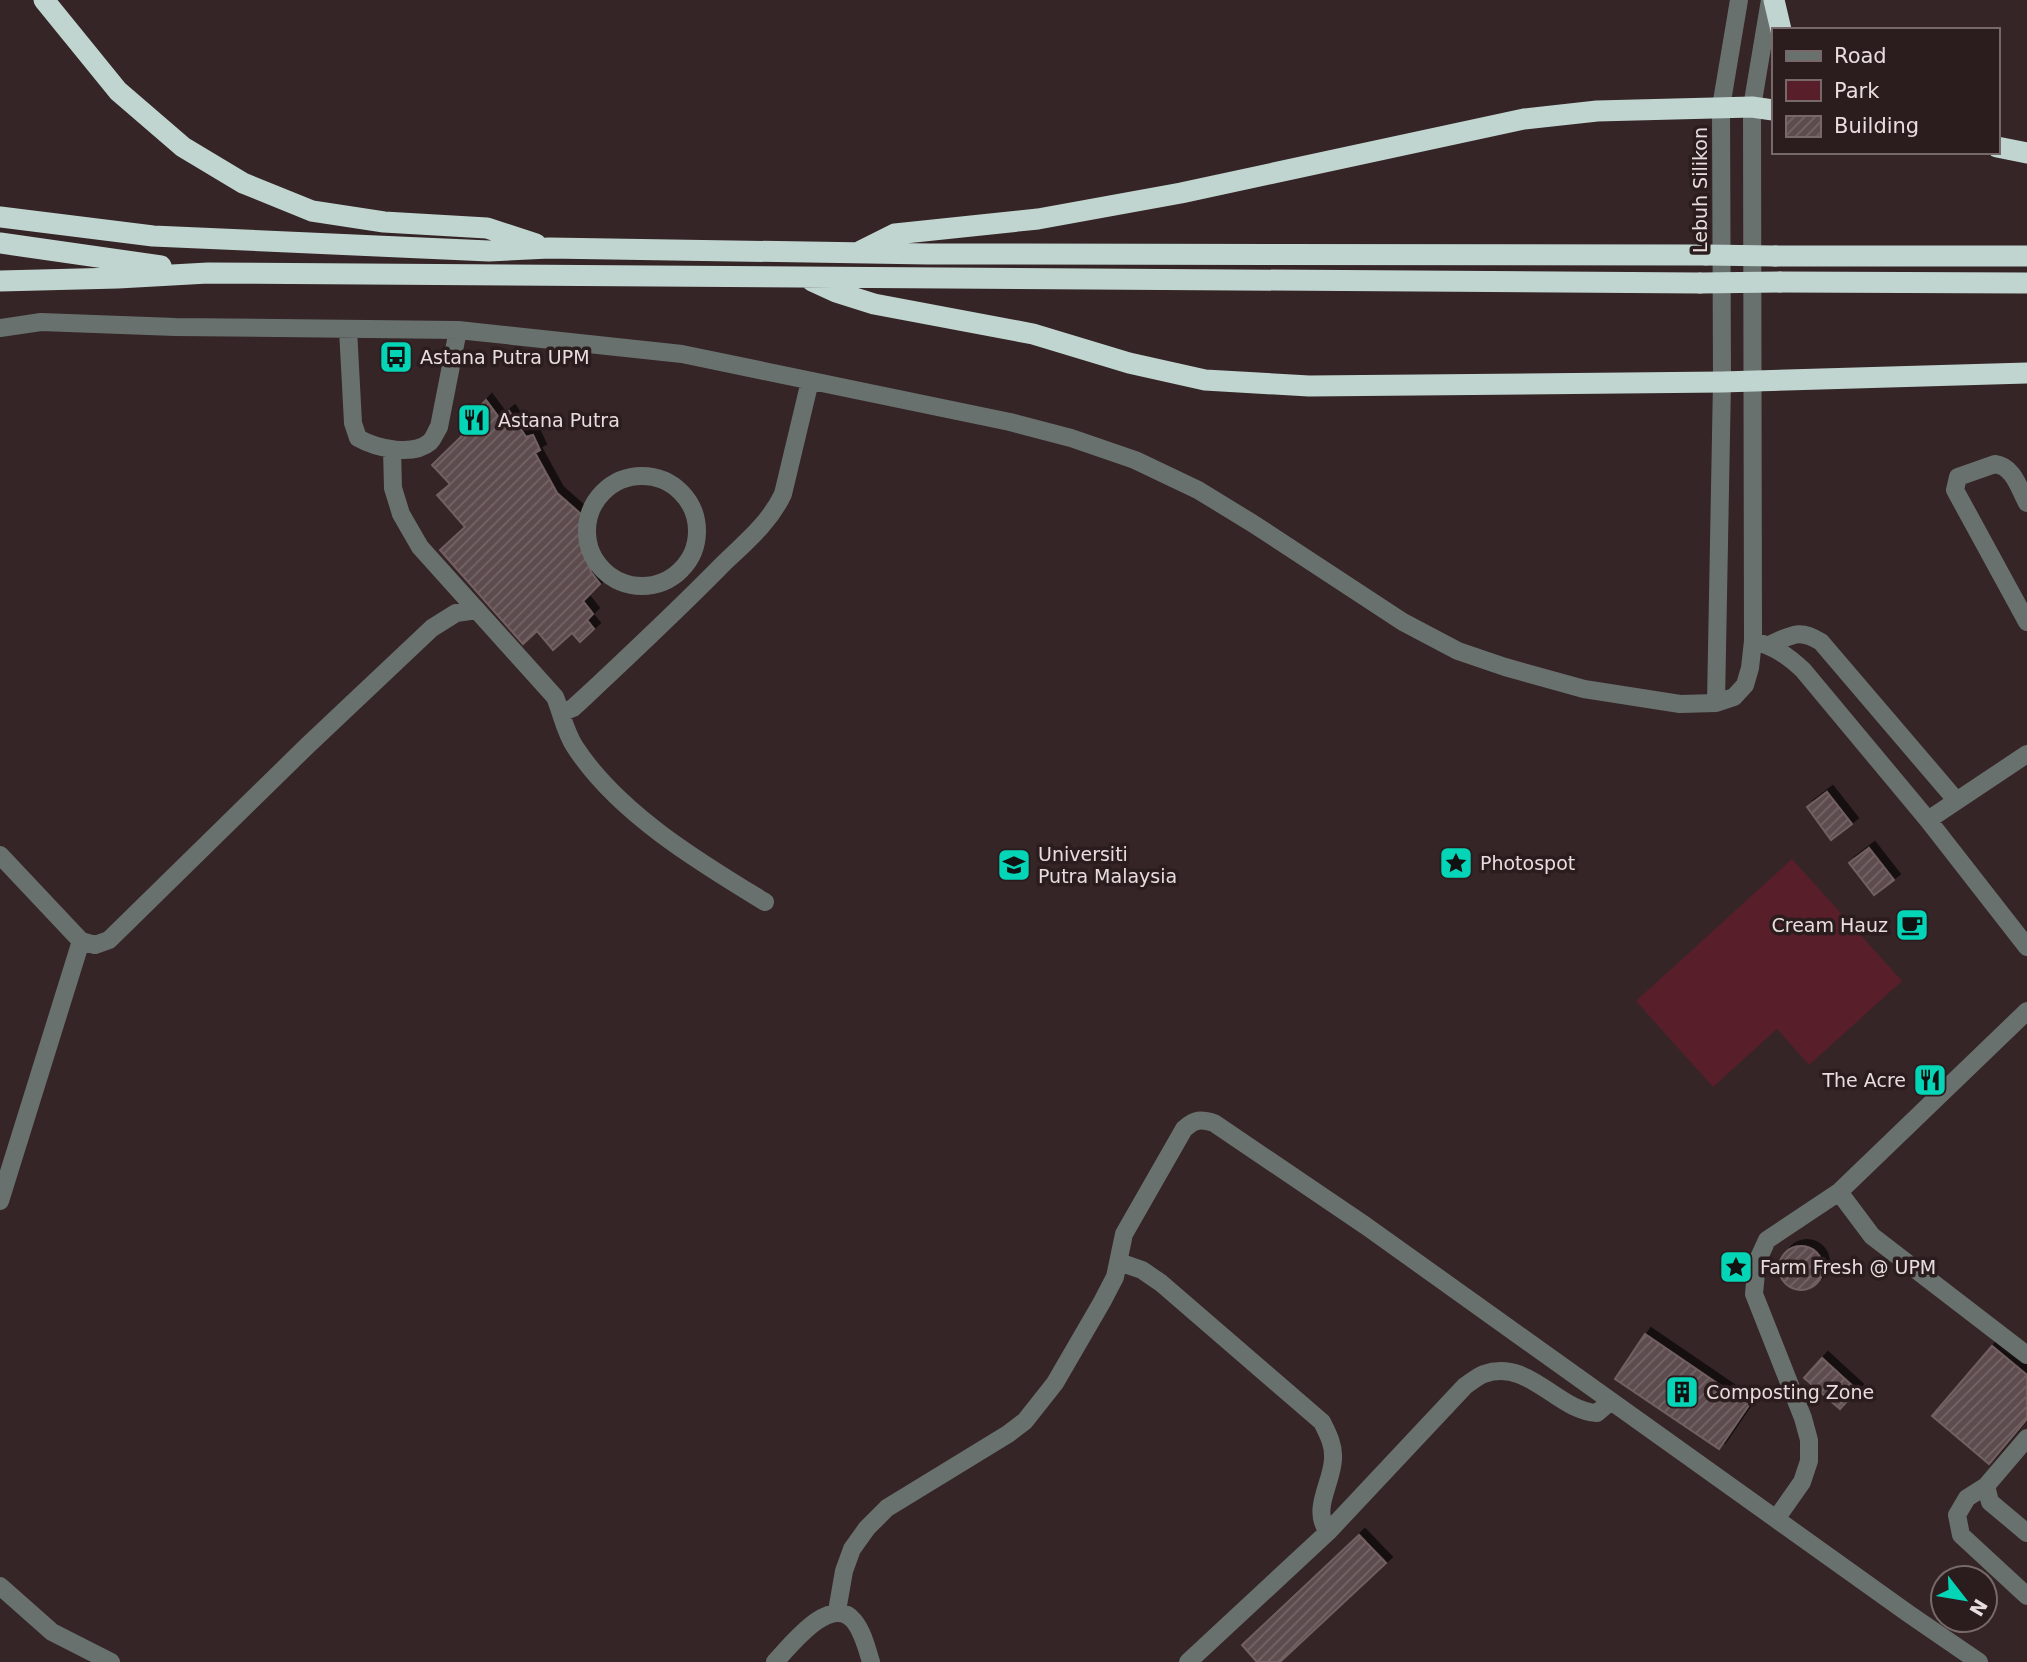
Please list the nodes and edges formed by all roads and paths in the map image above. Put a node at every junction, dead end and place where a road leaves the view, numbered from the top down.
1 (44, 0) edge
2 (1739, 0) edge
3 (1772, 0) edge
4 (1781, 28) edge
5 (1721, 107) junction
6 (1763, 108) edge
7 (1999, 147) edge
8 (2027, 153) edge
9 (0, 217) edge
10 (0, 243) edge
11 (549, 248) junction
12 (859, 252) junction
13 (2027, 256) edge
14 (208, 273) junction
15 (804, 278) junction
16 (0, 281) edge
17 (2027, 283) edge
18 (0, 328) edge
19 (348, 329) junction
20 (458, 330) junction
21 (2027, 373) edge
22 (810, 381) junction
23 (1754, 381) junction
24 (1722, 382) junction
25 (392, 449) junction
26 (2027, 503) edge
27 (678, 572) junction
28 (697, 590) junction
29 (477, 610) junction
30 (2027, 622) edge
31 (1761, 643) junction
32 (1716, 703) junction
33 (561, 713) junction
34 (2027, 754) edge
35 (1956, 800) junction
36 (1928, 820) junction
37 (0, 855) edge
38 (765, 902) dead end
39 (80, 941) junction
40 (2027, 947) edge
41 (2027, 1011) edge
42 (1839, 1192) junction
43 (0, 1201) edge
44 (1119, 1262) junction
45 (2027, 1355) edge
46 (1611, 1401) junction
47 (2027, 1438) edge
48 (1986, 1486) junction
49 (1776, 1519) junction
50 (1328, 1532) junction
51 (2027, 1533) edge
52 (0, 1586) edge
53 (2027, 1596) edge
54 (837, 1611) junction
55 (111, 1662) edge
56 (775, 1662) edge
57 (872, 1662) edge
58 (1188, 1662) edge
59 (1979, 1662) edge

1 - 11 highway
2 - 5 street, Lebuh Silikon
3 - 4 highway
3 - 6 street
5 - 6 highway
5 - 12 highway
5 - 24 street, Lebuh Silikon
6 - 23 street
7 - 8 highway
9 - 11 highway
10 - 14 highway
11 - 12 highway
12 - 13 highway, bridge
14 - 15 highway
14 - 16 highway
15 - 17 highway, bridge
15 - 24 highway
18 - 19 street
19 - 20 street
19 - 25 street
20 - 22 street
20 - 25 street
21 - 23 highway
22 - 28 street
22 - 32 street
23 - 24 highway
23 - 31 street
24 - 32 street, Lebuh Silikon
25 - 29 street
26 - 30 street
27 - 27 street
27 - 28 street
28 - 33 street
29 - 33 street
29 - 39 street
31 - 32 street
31 - 35 street
31 - 36 street
33 - 38 street
34 - 35 street
35 - 36 street
36 - 40 street
37 - 39 street
39 - 43 street
41 - 42 street
42 - 45 street
42 - 49 street
44 - 46 street
44 - 50 street
44 - 54 street
46 - 49 street
46 - 50 street
47 - 48 street
48 - 51 street
48 - 53 street
49 - 59 street
50 - 58 street
52 - 55 street
54 - 56 street
54 - 57 street

